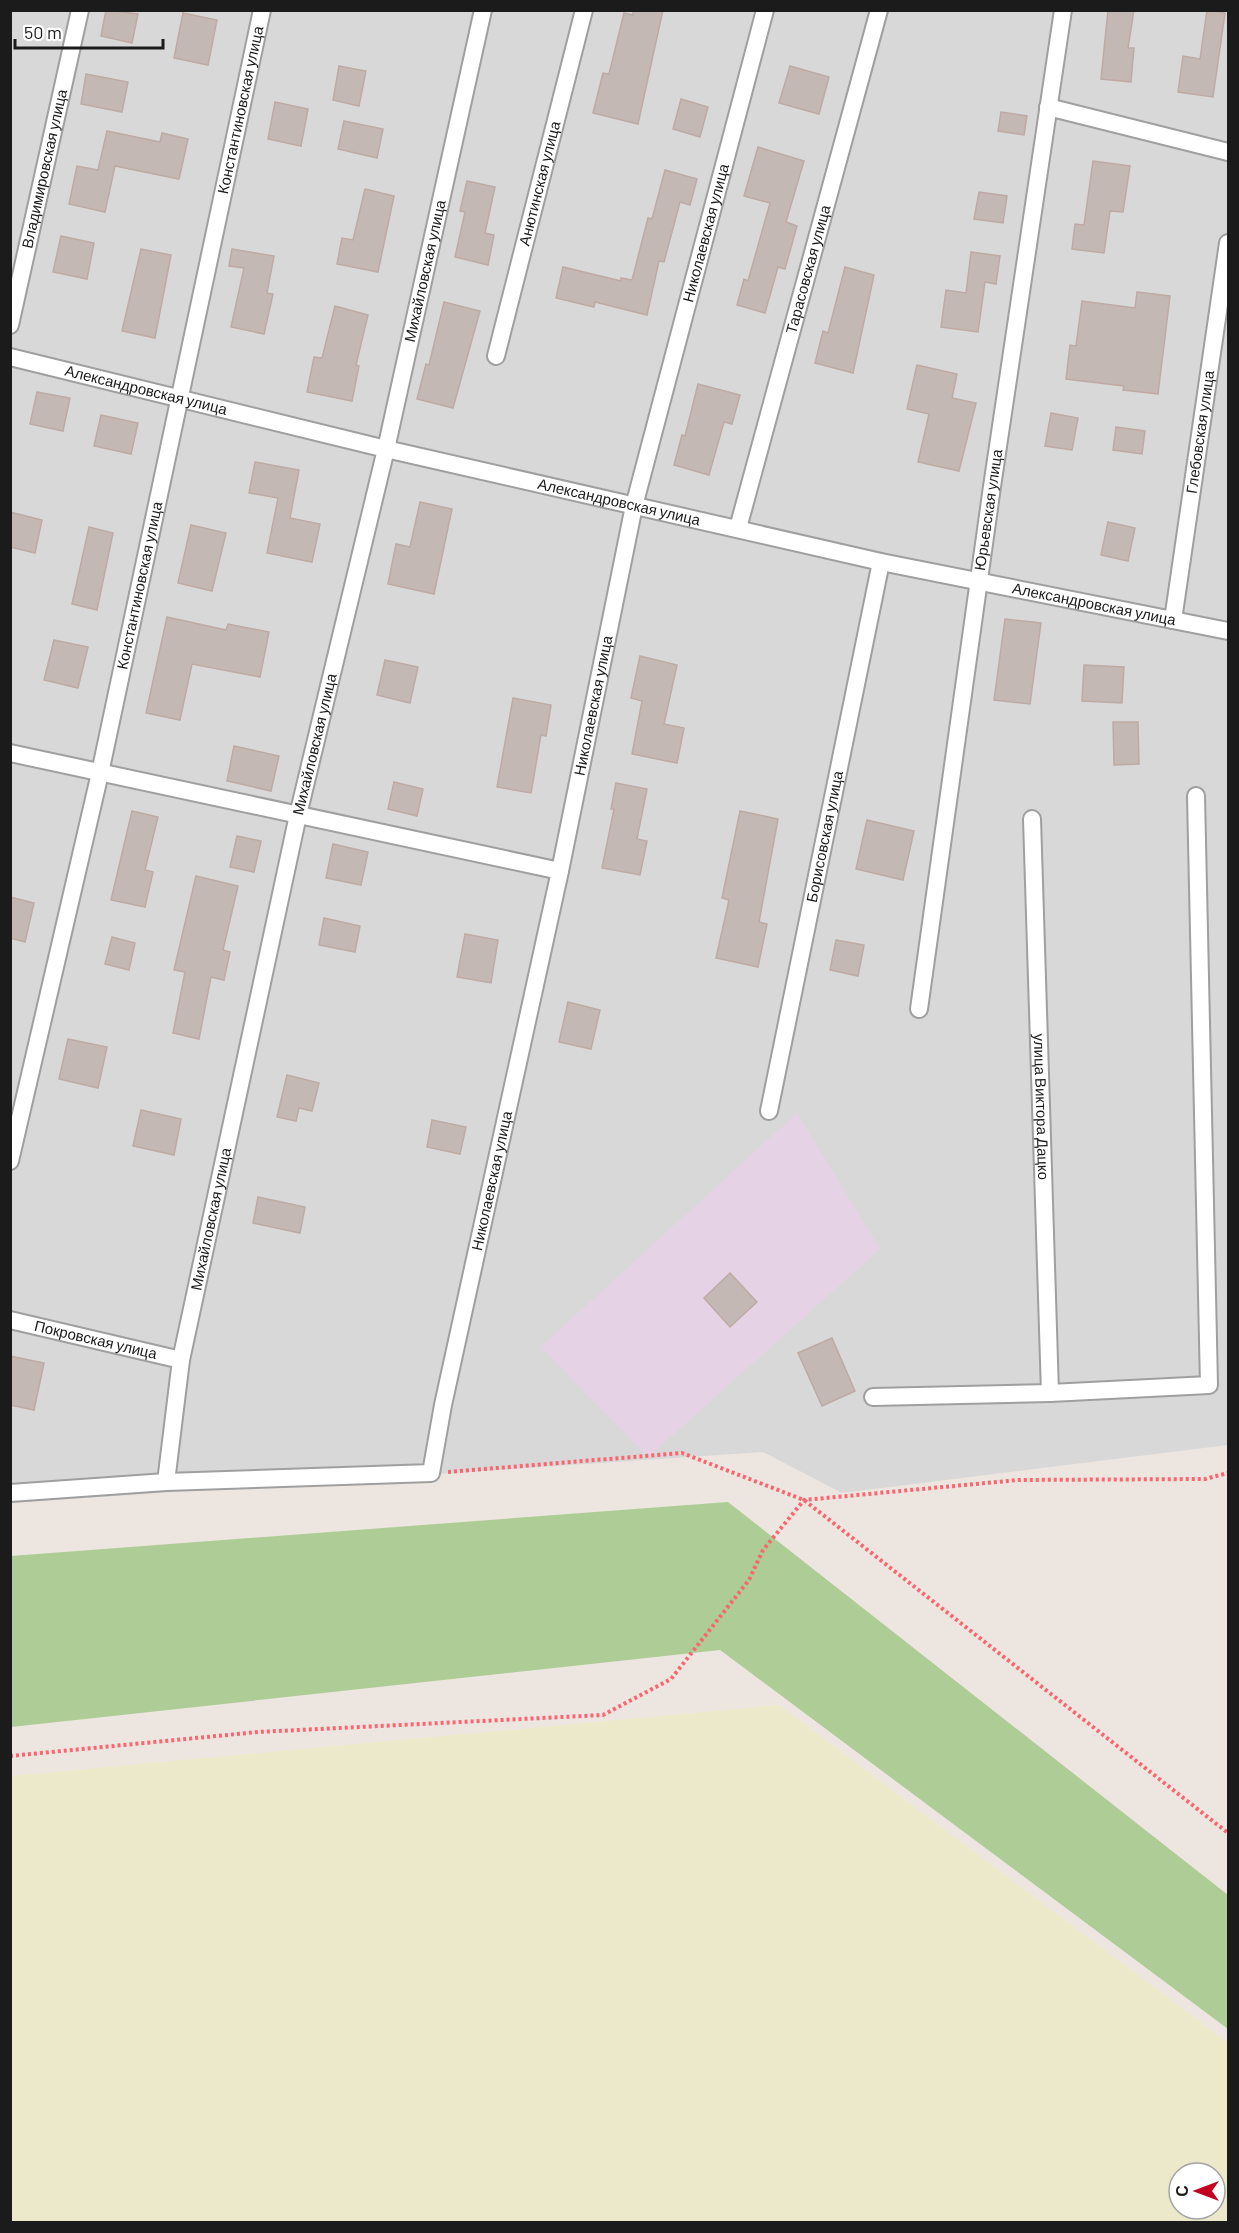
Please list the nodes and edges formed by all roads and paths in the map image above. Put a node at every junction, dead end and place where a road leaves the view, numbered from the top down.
1 (80, 10) edge
2 (262, 10) edge
3 (483, 10) edge
4 (584, 10) edge
5 (765, 10) edge
6 (879, 10) edge
7 (1063, 10) edge
8 (1048, 107) junction
9 (1228, 152) edge
10 (1228, 243) edge
11 (10, 326) edge
12 (496, 356) dead end
13 (10, 357) edge
14 (181, 397) junction
15 (386, 449) junction
16 (634, 506) junction
17 (738, 528) junction
18 (881, 562) junction
19 (976, 581) junction
20 (1173, 620) junction
21 (1228, 631) edge
22 (10, 753) edge
23 (100, 773) junction
24 (1196, 796) dead end
25 (298, 815) junction
26 (1032, 819) dead end
27 (560, 872) junction
28 (919, 1009) dead end
29 (770, 1111) dead end
30 (10, 1161) edge
31 (10, 1320) edge
32 (181, 1360) junction
33 (1050, 1393) junction
34 (873, 1397) dead end
35 (431, 1473) junction
36 (1228, 1473) edge
37 (166, 1482) junction
38 (10, 1493) edge
39 (804, 1500) junction
40 (10, 1756) edge
41 (1228, 1833) edge

1 - 11 street, Владимировская улица
2 - 14 street, Константиновская улица
3 - 15 street, Михайловская улица
4 - 12 street, Анютинская улица
5 - 16 street, Николаевская улица
6 - 17 street, Тарасовская улица
7 - 8 street, Юрьевская улица
8 - 9 street
8 - 19 street, Юрьевская улица
10 - 20 street, Глебовская улица
13 - 14 street, Александровская улица
14 - 15 street, Александровская улица
14 - 23 street, Константиновская улица
15 - 16 street, Александровская улица
15 - 25 street, Михайловская улица
16 - 17 street, Александровская улица
16 - 27 street, Николаевская улица
17 - 18 street, Александровская улица
18 - 19 street, Александровская улица
18 - 29 street, Борисовская улица
19 - 20 street, Александровская улица
19 - 28 street, Юрьевская улица
20 - 21 street, Александровская улица
22 - 23 street
23 - 25 street
23 - 30 street, Константиновская улица
24 - 33 street
25 - 27 street
25 - 32 street, Михайловская улица
26 - 33 street, улица Виктора Дацко
27 - 35 street, Николаевская улица
31 - 32 street, Покровская улица
32 - 37 street, Михайловская улица
33 - 34 street
35 - 37 street
35 - 39 path
36 - 39 path
37 - 38 street
39 - 40 path
39 - 41 path

